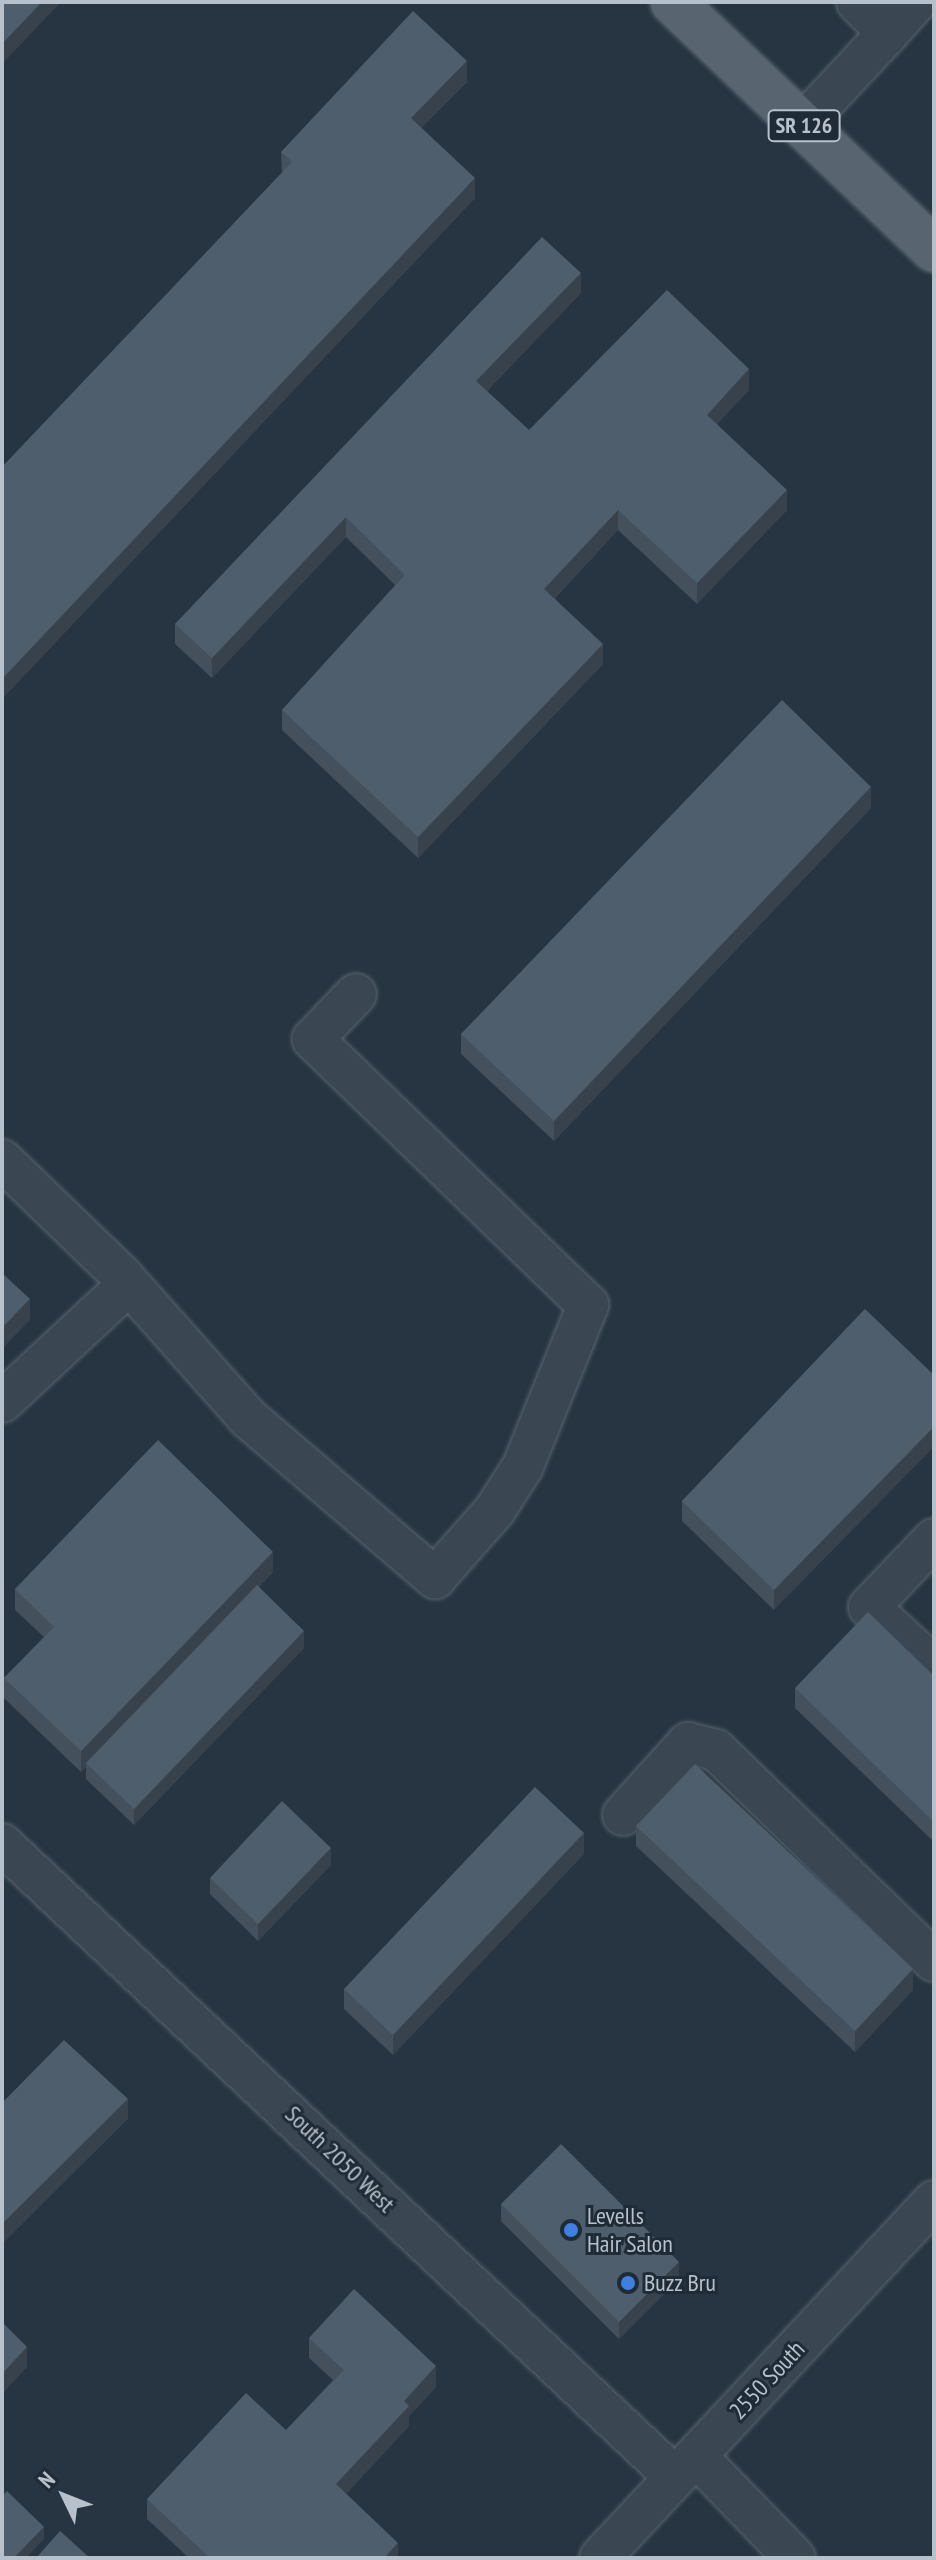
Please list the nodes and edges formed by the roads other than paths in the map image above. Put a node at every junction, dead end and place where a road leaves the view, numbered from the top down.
1 (673, 2) edge
2 (857, 2) edge
3 (918, 2) edge
4 (934, 17) edge
5 (888, 33) junction
6 (802, 125) junction
7 (934, 250) edge
8 (356, 994) dead end
9 (2, 1160) edge
10 (129, 1284) junction
11 (2, 1402) edge
12 (934, 1539) edge
13 (934, 1667) edge
14 (623, 1815) dead end
15 (2, 1844) edge
16 (934, 1961) edge
17 (934, 2201) edge
18 (685, 2466) junction
19 (600, 2558) edge
20 (795, 2558) edge

1 - 6 main road, SR 126
2 - 5 street
3 - 4 street
3 - 5 street
5 - 6 street
6 - 7 main road, SR 126
8 - 10 street
9 - 10 street
10 - 11 street
12 - 13 street
14 - 16 street
15 - 18 street, South 2050 West
17 - 18 street, 2550 South
18 - 19 street, 2550 South
18 - 20 street, South 2050 West

